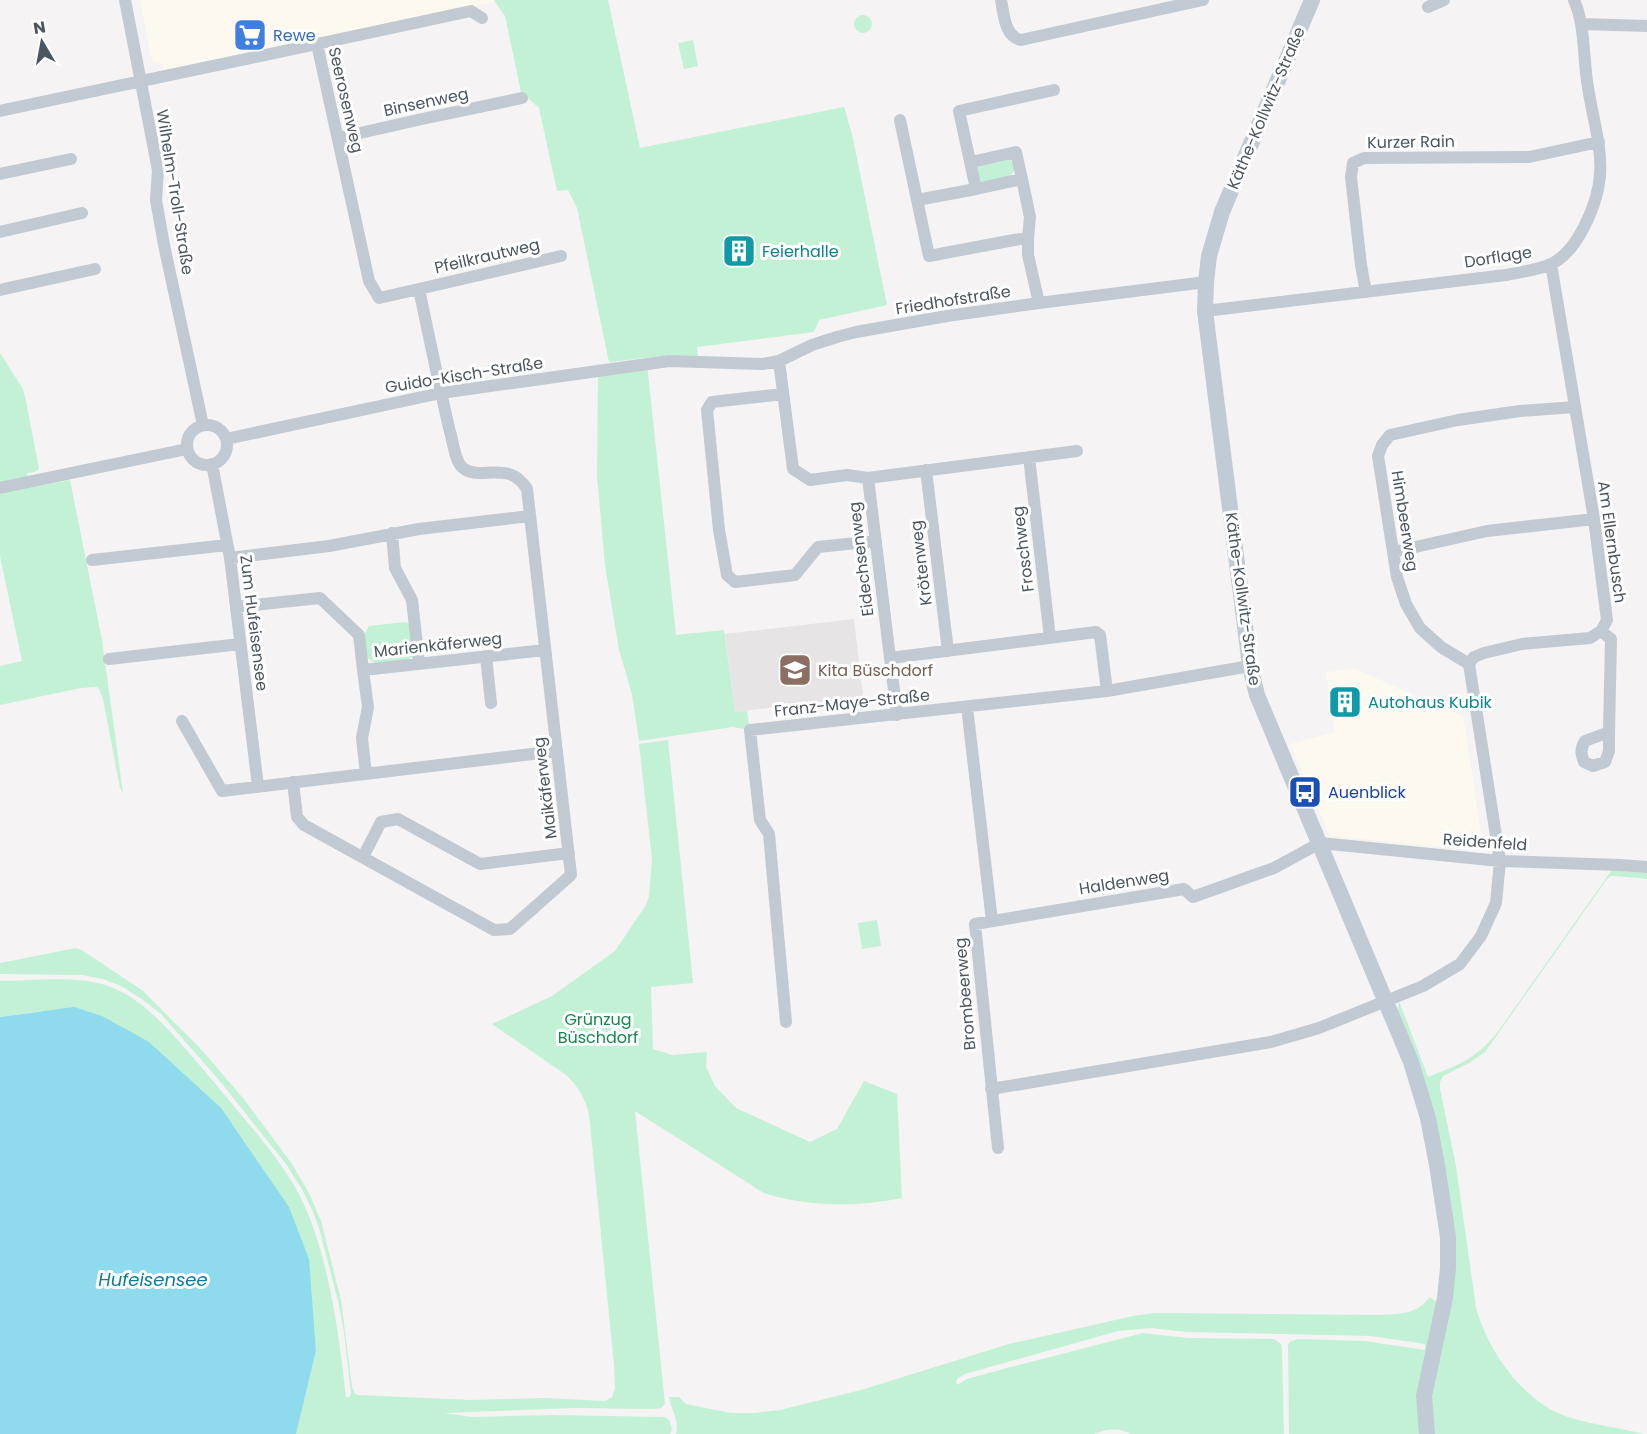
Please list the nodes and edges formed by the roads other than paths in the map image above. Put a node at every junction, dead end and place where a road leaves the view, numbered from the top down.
1 (125, 0) edge
2 (1001, 0) edge
3 (1203, 0) edge
4 (1312, 0) edge
5 (1444, 0) edge
6 (1574, 0) edge
7 (1428, 7) dead end
8 (482, 18) dead end
9 (1582, 24) junction
10 (1647, 26) edge
11 (318, 44) junction
12 (140, 81) junction
13 (1054, 90) dead end
14 (522, 98) dead end
15 (0, 111) edge
16 (900, 120) dead end
17 (338, 138) junction
18 (1599, 142) junction
19 (71, 159) dead end
20 (971, 162) junction
21 (0, 174) edge
22 (1022, 179) junction
23 (976, 189) junction
24 (917, 200) junction
25 (82, 213) dead end
26 (0, 232) edge
27 (1028, 238) junction
28 (561, 256) dead end
29 (1551, 264) junction
30 (95, 269) dead end
31 (1206, 282) junction
32 (419, 289) junction
33 (0, 290) edge
34 (1366, 292) junction
35 (1039, 303) junction
36 (1205, 311) junction
37 (779, 361) junction
38 (710, 363) joint
39 (441, 393) junction
40 (783, 394) junction
41 (1575, 408) junction
42 (203, 425) junction
43 (226, 439) junction
44 (187, 449) junction
45 (1077, 451) dead end
46 (1029, 457) junction
47 (212, 464) junction
48 (926, 470) junction
49 (868, 478) junction
50 (0, 488) edge
51 (530, 516) junction
52 (1594, 519) junction
53 (392, 533) junction
54 (876, 541) junction
55 (229, 552) junction
56 (1393, 552) junction
57 (92, 560) dead end
58 (236, 607) junction
59 (1600, 631) junction
60 (1050, 638) junction
61 (240, 644) junction
62 (545, 650) junction
63 (948, 651) junction
64 (486, 656) junction
65 (890, 658) junction
66 (110, 659) dead end
67 (419, 663) junction
68 (1469, 664) junction
69 (1250, 666) junction
70 (363, 670) junction
71 (1107, 691) junction
72 (491, 703) dead end
73 (967, 707) junction
74 (897, 715) junction
75 (182, 721) dead end
76 (1609, 732) dead end
77 (557, 751) junction
78 (366, 774) junction
79 (293, 782) junction
80 (258, 786) junction
81 (1320, 843) junction
82 (569, 853) junction
83 (363, 857) junction
84 (1500, 861) junction
85 (1647, 867) edge
86 (992, 921) junction
87 (1385, 1001) junction
88 (786, 1022) dead end
89 (991, 1089) junction
90 (998, 1148) dead end
91 (1426, 1434) edge

1 - 12 street, Wilhelm-Troll-Straße
2 - 3 street
4 - 31 street, Käthe-Kollwitz-Straße
5 - 7 street
6 - 9 street, Dorflage
8 - 11 street
9 - 10 street
9 - 18 street, Dorflage
11 - 12 street, Seerosenweg
11 - 17 street, Seerosenweg
12 - 15 street, Seerosenweg
12 - 42 street, Wilhelm-Troll-Straße
13 - 20 street
14 - 17 street, Binsenweg
16 - 24 street
17 - 32 street, Seerosenweg
18 - 29 street, Dorflage
18 - 34 street, Kurzer Rain
19 - 21 street
20 - 22 street
20 - 23 street
22 - 23 street
22 - 27 street
23 - 24 street
24 - 27 street
25 - 26 street
27 - 35 street
28 - 32 street, Pfeilkrautweg
29 - 34 street, Dorflage
29 - 41 street, Am Ellernbusch
30 - 33 street
31 - 35 street, Friedhofstraße
31 - 36 street, Käthe-Kollwitz-Straße
32 - 39 street, Pfeilkrautweg
34 - 36 street, Dorflage
35 - 37 street, Friedhofstraße
36 - 69 street, Käthe-Kollwitz-Straße
37 - 38 street, Friedhofstraße
37 - 40 street, Eidechsenweg
38 - 39 street, Guido-Kisch-Straße
39 - 43 street, Guido-Kisch-Straße
39 - 51 street, Maikäferweg
40 - 49 street, Eidechsenweg
40 - 54 street
41 - 52 street, Am Ellernbusch
41 - 56 street, Himbeerweg
42 - 43 street
42 - 44 street
43 - 47 street
44 - 47 street
44 - 50 street
45 - 46 street
46 - 48 street
46 - 60 street, Froschweg
47 - 55 street, Zum Hufeisensee
48 - 49 street
48 - 63 street, Krötenweg
49 - 54 street, Eidechsenweg
51 - 53 street
51 - 62 street, Maikäferweg
52 - 56 street
52 - 59 street, Am Ellernbusch
53 - 55 street
53 - 67 street
54 - 65 street, Eidechsenweg
55 - 57 street
55 - 58 street, Zum Hufeisensee
56 - 68 street, Himbeerweg
58 - 61 street, Zum Hufeisensee
58 - 70 street, Marienkäferweg
59 - 68 street
59 - 76 street
60 - 63 street
60 - 71 street
61 - 66 street
61 - 80 street, Zum Hufeisensee
62 - 64 street, Marienkäferweg
62 - 77 street, Maikäferweg
63 - 65 street
64 - 67 street, Marienkäferweg
64 - 72 street
65 - 74 street, Eidechsenweg
67 - 70 street, Marienkäferweg
68 - 84 street
69 - 71 street, Franz-Maye-Straße
69 - 81 street, Käthe-Kollwitz-Straße
70 - 78 street
71 - 73 street, Franz-Maye-Straße
73 - 74 street, Franz-Maye-Straße
73 - 86 street
74 - 88 street, Franz-Maye-Straße
75 - 80 street
77 - 78 street
77 - 82 street, Maikäferweg
78 - 79 street
79 - 80 street
79 - 83 street, Maikäferweg
81 - 84 street, Reidenfeld
81 - 86 street, Haldenweg
81 - 87 street, Käthe-Kollwitz-Straße
82 - 83 street
82 - 83 street, Maikäferweg
84 - 85 street, Reidenfeld
84 - 87 street
86 - 89 street, Brombeerweg
87 - 89 street
87 - 91 street, Käthe-Kollwitz-Straße
89 - 90 street, Brombeerweg

